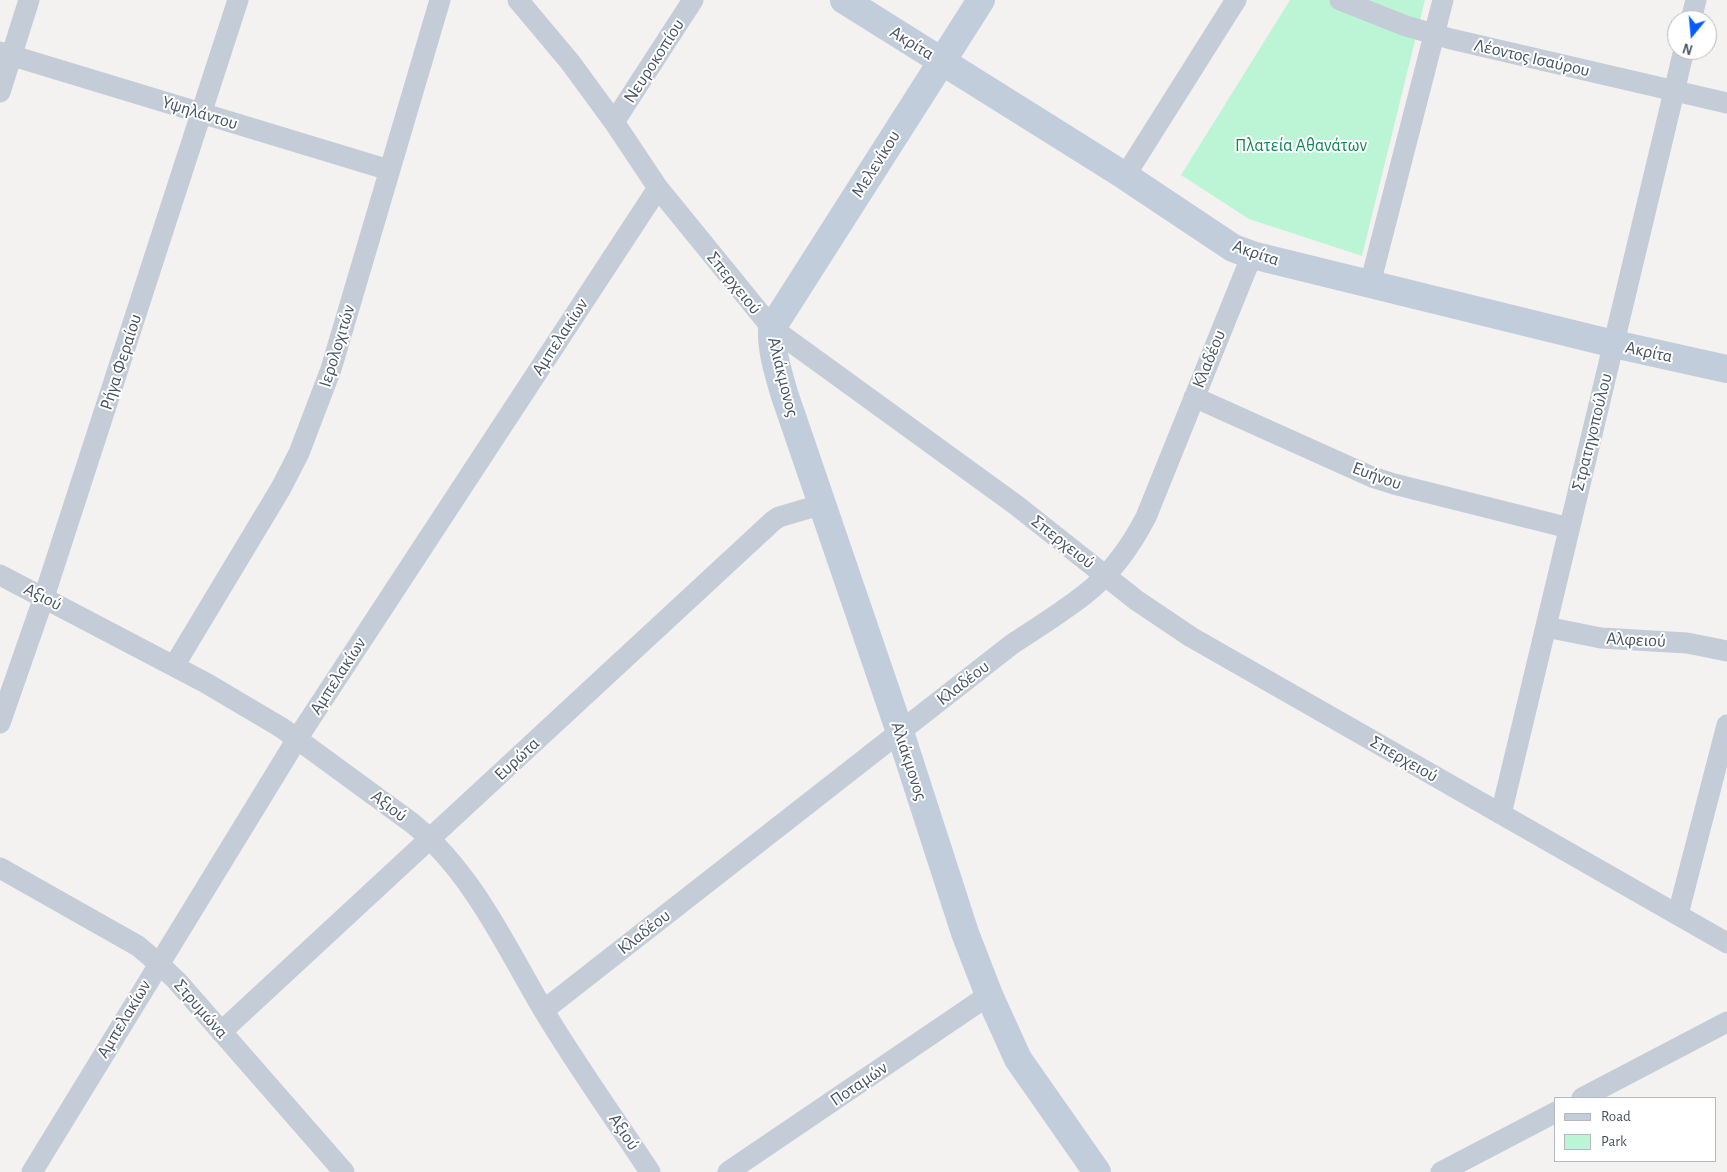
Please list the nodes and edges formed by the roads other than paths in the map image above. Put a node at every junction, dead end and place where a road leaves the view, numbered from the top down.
1 (29, 0) edge
2 (238, 0) edge
3 (440, 0) edge
4 (518, 0) edge
5 (693, 0) edge
6 (844, 0) edge
7 (981, 0) edge
8 (1236, 0) edge
9 (1340, 0) edge
10 (1442, 0) edge
11 (1435, 34) junction
12 (6, 54) edge
13 (1682, 60) edge
14 (941, 62) junction
15 (1674, 91) junction
16 (0, 92) edge
17 (1727, 103) edge
18 (202, 114) junction
19 (614, 122) junction
20 (389, 170) junction
21 (1125, 176) junction
22 (658, 188) junction
23 (1252, 256) junction
24 (1370, 284) junction
25 (772, 328) junction
26 (1614, 344) junction
27 (1727, 369) edge
28 (1194, 397) junction
29 (823, 504) junction
30 (1569, 528) junction
31 (0, 575) edge
32 (1106, 575) junction
33 (44, 597) junction
34 (1546, 627) junction
35 (1727, 651) edge
36 (174, 666) junction
37 (0, 723) edge
38 (1727, 725) edge
39 (900, 732) junction
40 (297, 739) junction
41 (1501, 814) junction
42 (431, 839) junction
43 (0, 868) edge
44 (1678, 914) junction
45 (1727, 943) edge
46 (158, 963) junction
47 (989, 995) junction
48 (544, 1010) junction
49 (1727, 1022) edge
50 (221, 1032) junction
51 (1584, 1097) edge
52 (1554, 1113) edge
53 (32, 1172) edge
54 (344, 1172) edge
55 (650, 1172) edge
56 (728, 1172) edge
57 (1097, 1172) edge
58 (1441, 1172) edge

1 - 12 street
2 - 18 street, Ρήγα Φεραίου
3 - 20 street, Ιερολοχιτών
4 - 19 street, Σπερχειού
5 - 19 street, Νευροκοπίου
6 - 14 street, Ακρίτα
7 - 14 street, Μελενίκου
8 - 21 street
9 - 11 street, Λέοντος Ισαύρου
10 - 11 street
11 - 15 street, Λέοντος Ισαύρου
11 - 24 street
12 - 16 street
12 - 18 street, Υψηλάντου
13 - 15 street, Στρατηγοπούλου
14 - 21 street, Ακρίτα
14 - 25 street, Μελενίκου
15 - 17 street, Λέοντος Ισαύρου
15 - 26 street, Στρατηγοπούλου
18 - 20 street, Υψηλάντου
18 - 33 street, Ρήγα Φεραίου
19 - 22 street, Σπερχειού
20 - 36 street, Ιερολοχιτών
21 - 23 street, Ακρίτα
22 - 25 street, Σπερχειού
22 - 40 street, Αμπελακίων
23 - 24 street, Ακρίτα
23 - 28 street, Κλαδέου
24 - 26 street, Ακρίτα
25 - 29 street, Αλιάκμονος
25 - 32 street, Σπερχειού
26 - 27 street, Ακρίτα
26 - 30 street, Στρατηγοπούλου
28 - 30 street, Ευήνου
28 - 32 street, Κλαδέου
29 - 39 street, Αλιάκμονος
29 - 42 street, Ευρώτα
30 - 34 street, Στρατηγοπούλου
31 - 33 street, Αξιού
32 - 39 street, Κλαδέου
32 - 41 street, Σπερχειού
33 - 36 street, Αξιού
33 - 37 street, Ρήγα Φεραίου
34 - 35 street, Αλφειού
34 - 41 street, Στρατηγοπούλου
36 - 40 street, Αξιού
38 - 44 street
39 - 47 street, Αλιάκμονος
39 - 48 street, Κλαδέου
40 - 42 street, Αξιού
40 - 46 street, Αμπελακίων
41 - 44 street, Σπερχειού
42 - 48 street, Αξιού
42 - 50 street, Ευρώτα
43 - 46 street, Στρυμώνα
44 - 45 street, Σπερχειού
46 - 50 street, Στρυμώνα
46 - 53 street, Αμπελακίων
47 - 56 street, Ποταμών
47 - 57 street, Αλιάκμονος
48 - 55 street, Αξιού
49 - 51 street
50 - 54 street, Στρυμώνα
52 - 58 street

